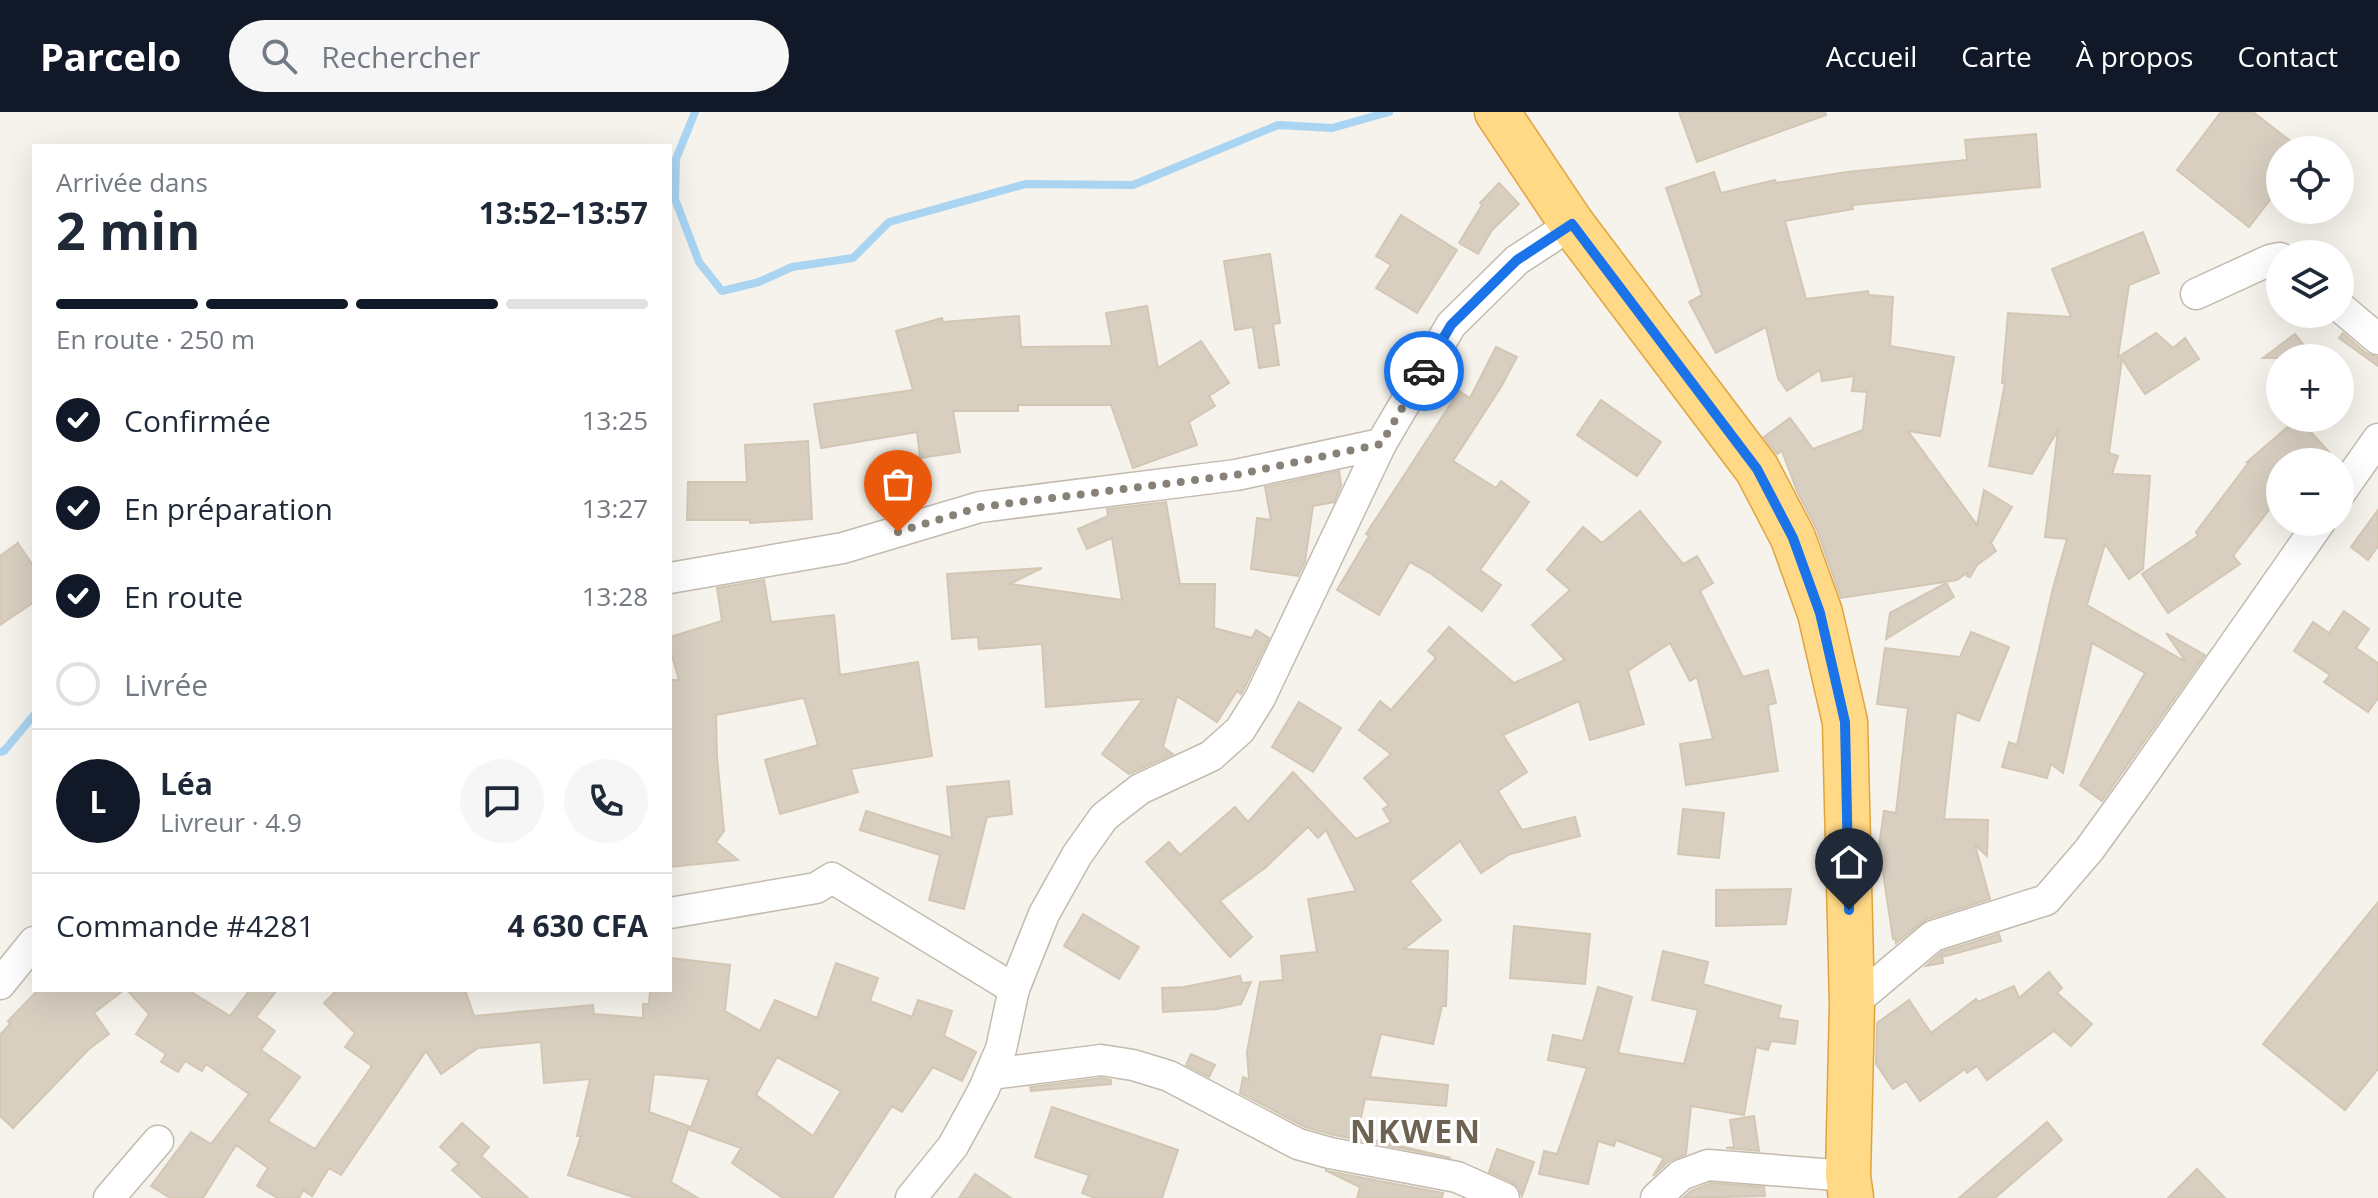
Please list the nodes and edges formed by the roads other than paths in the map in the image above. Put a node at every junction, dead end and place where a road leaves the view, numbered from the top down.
1 (1497, 112) edge
2 (1572, 224) junction
3 (2266, 262) edge
4 (2196, 294) dead end
5 (2354, 319) edge
6 (2378, 339) edge
7 (2378, 439) edge
8 (1381, 444) junction
9 (2354, 473) edge
10 (2310, 536) edge
11 (672, 578) edge
12 (672, 913) edge
13 (32, 944) edge
14 (0, 984) edge
15 (1014, 989) junction
16 (1852, 1004) junction
17 (991, 1074) junction
18 (158, 1141) dead end
19 (1849, 1187) edge
20 (109, 1198) edge
21 (911, 1198) edge
22 (1504, 1198) edge
23 (1656, 1198) edge

1 - 2 highway
2 - 8 street
2 - 16 highway
3 - 4 street
5 - 6 street
7 - 9 street
8 - 11 street
8 - 15 street
10 - 16 street
12 - 15 street
13 - 14 street
15 - 17 street
16 - 19 highway
17 - 21 street
17 - 22 street
18 - 20 street
19 - 23 street

